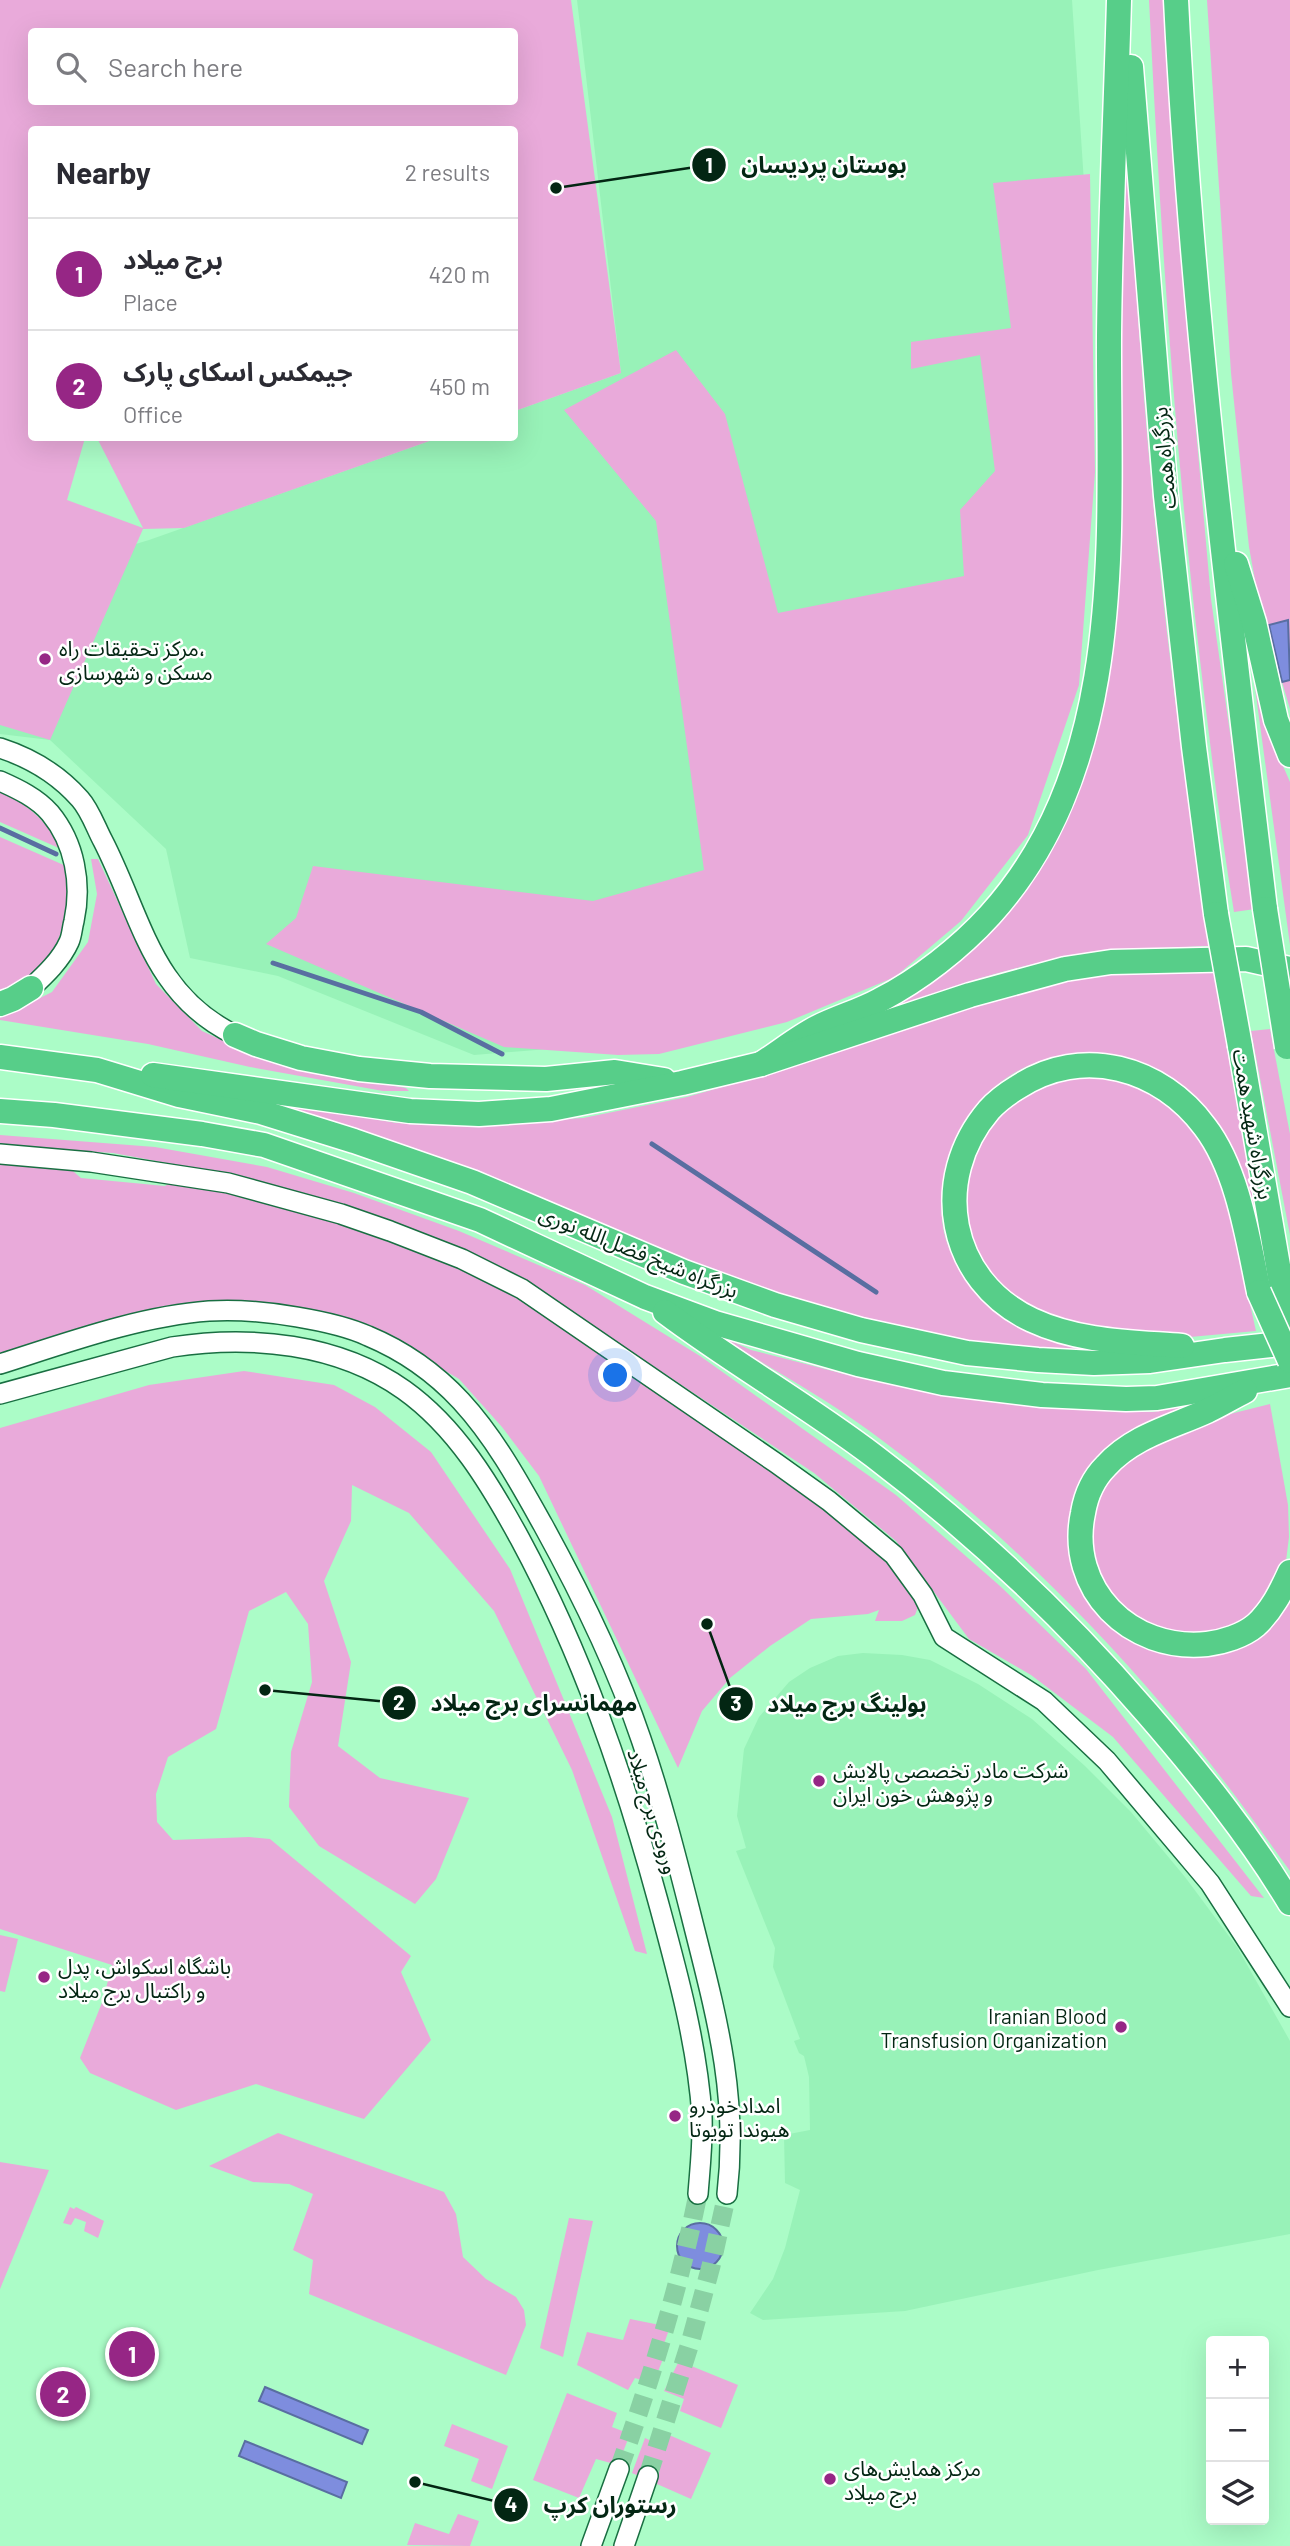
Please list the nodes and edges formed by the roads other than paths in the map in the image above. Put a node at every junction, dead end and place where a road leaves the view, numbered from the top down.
1 (1119, 0) edge
2 (1125, 0) edge
3 (1176, 0) edge
4 (1218, 505) junction
5 (0, 748) edge
6 (1290, 755) edge
7 (0, 781) edge
8 (1216, 914) joint
9 (1290, 969) edge
10 (30, 988) joint
11 (0, 1004) edge
12 (235, 1035) joint
13 (1288, 1054) edge
14 (0, 1056) edge
15 (761, 1064) junction
16 (97, 1070) junction
17 (682, 1083) junction
18 (0, 1111) edge
19 (0, 1154) edge
20 (1271, 1290) junction
21 (645, 1297) junction
22 (167, 1317) junction
23 (1290, 1335) edge
24 (1290, 1343) edge
25 (172, 1347) junction
26 (1225, 1350) junction
27 (1290, 1361) edge
28 (0, 1363) edge
29 (1279, 1377) edge
30 (0, 1394) edge
31 (1290, 1572) edge
32 (1285, 1894) edge
33 (1290, 1910) edge
34 (1290, 2007) edge
35 (694, 2050) junction
36 (724, 2053) junction
37 (702, 2115) junction
38 (730, 2115) junction
39 (698, 2194) tunnel mouth
40 (727, 2194) tunnel mouth
41 (619, 2469) tunnel mouth
42 (648, 2476) tunnel mouth
43 (610, 2497) junction
44 (638, 2507) junction
45 (591, 2546) edge
46 (624, 2546) edge

1 - 15 highway
2 - 8 highway, بزرگراه همت
3 - 4 highway
4 - 6 highway
4 - 13 highway, bridge
5 - 12 street
7 - 10 street
8 - 20 highway, بزرگراه شهید همت, bridge
9 - 15 highway
10 - 11 highway
12 - 17 highway
14 - 16 highway, بزرگراه شیخ فضل‌الله نوری
15 - 17 highway
16 - 17 highway
16 - 26 highway, بزرگراه شیخ فضل‌الله نوری
18 - 21 highway, بزرگراه شیخ فضل‌الله نوری
19 - 34 street
20 - 23 highway, بزرگراه شهید همت
20 - 26 highway
20 - 27 highway, bridge
21 - 29 highway, بزرگراه شیخ فضل‌الله نوری
21 - 32 highway
22 - 25 street
22 - 28 street
22 - 36 street
24 - 26 highway, بزرگراه شیخ فضل‌الله نوری
25 - 30 street, ورودی برج میلاد
25 - 35 street, ورودی برج میلاد
29 - 31 highway
32 - 33 street
35 - 36 street
35 - 37 street, ورودی برج میلاد
36 - 38 street
37 - 38 street
37 - 39 street, ورودی برج میلاد
38 - 40 street
41 - 43 street
42 - 44 street
43 - 44 street
43 - 45 street
44 - 46 street

